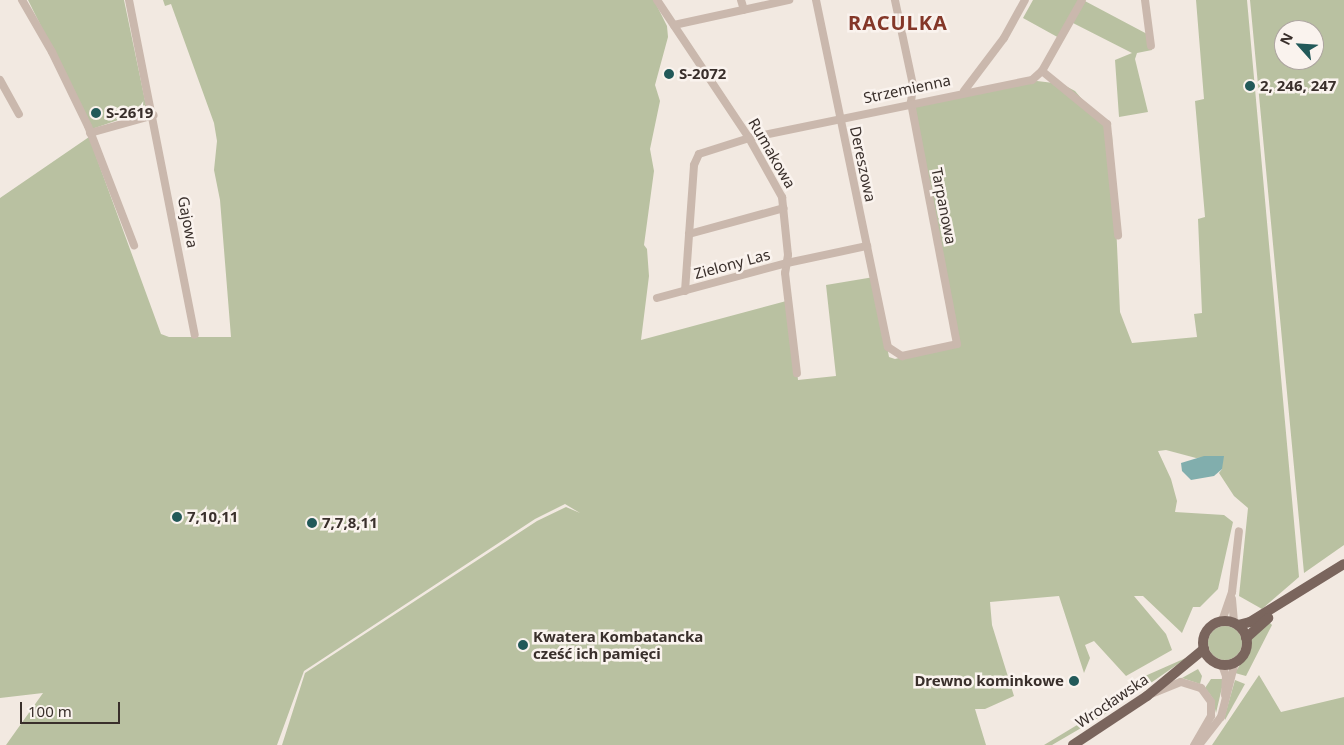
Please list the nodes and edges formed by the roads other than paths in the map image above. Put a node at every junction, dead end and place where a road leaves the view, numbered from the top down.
1 (22, 0) edge
2 (129, 0) edge
3 (657, 0) edge
4 (741, 0) edge
5 (789, 0) edge
6 (816, 0) edge
7 (895, 0) edge
8 (1025, 0) edge
9 (1082, 0) edge
10 (1145, 0) edge
11 (744, 10) junction
12 (674, 25) junction
13 (1151, 46) dead end
14 (1042, 71) junction
15 (0, 80) edge
16 (964, 91) junction
17 (910, 102) junction
18 (19, 114) dead end
19 (154, 115) junction
20 (839, 118) junction
21 (90, 133) junction
22 (749, 138) junction
23 (784, 208) junction
24 (689, 234) junction
25 (1118, 235) dead end
26 (134, 245) dead end
27 (867, 246) junction
28 (787, 263) junction
29 (685, 291) junction
30 (656, 298) dead end
31 (195, 335) dead end
32 (888, 346) joint
33 (797, 373) dead end
34 (1239, 531) dead end
35 (1344, 564) edge
36 (1309, 587) junction
37 (1232, 592) junction
38 (1222, 621) junction
39 (1236, 624) junction
40 (1246, 638) junction
41 (1204, 649) junction
42 (1211, 660) junction
43 (1235, 662) junction
44 (1222, 665) junction
45 (1167, 681) junction
46 (1147, 696) junction
47 (1073, 745) edge
48 (1194, 745) edge
49 (1199, 745) edge

1 - 21 street
2 - 19 street, Gajowa
3 - 12 street, Rumakowa
4 - 11 street
5 - 11 street
6 - 20 street, Dereszowa
7 - 17 street, Tarpanowa
8 - 16 street, Strzemienna
9 - 14 street
10 - 13 street
11 - 12 street
12 - 22 street, Rumakowa
14 - 16 street
14 - 25 street
15 - 18 street
16 - 17 street, Strzemienna
17 - 20 street, Strzemienna
17 - 32 street, Tarpanowa
19 - 21 street
19 - 31 street, Gajowa
20 - 22 street, Strzemienna
20 - 27 street, Dereszowa
21 - 26 street
22 - 23 street, Rumakowa
22 - 24 street, Zielony Las
23 - 24 street
23 - 28 street, Rumakowa
24 - 29 street, Zielony Las
27 - 28 street
27 - 32 street, Dereszowa
28 - 29 street, Zielony Las
28 - 33 street, Rumakowa
29 - 30 street, Zielony Las
34 - 37 street
35 - 36 main road
36 - 39 main road
36 - 40 main road
37 - 38 street
37 - 39 street
38 - 39 main road
38 - 41 main road
39 - 40 main road
40 - 43 main road
41 - 42 main road
41 - 45 main road, Wrocławska
42 - 44 main road
42 - 45 main road, Wrocławska
43 - 44 main road
43 - 49 street
44 - 49 street
45 - 46 main road, Wrocławska
46 - 47 main road, Wrocławska
46 - 48 street

